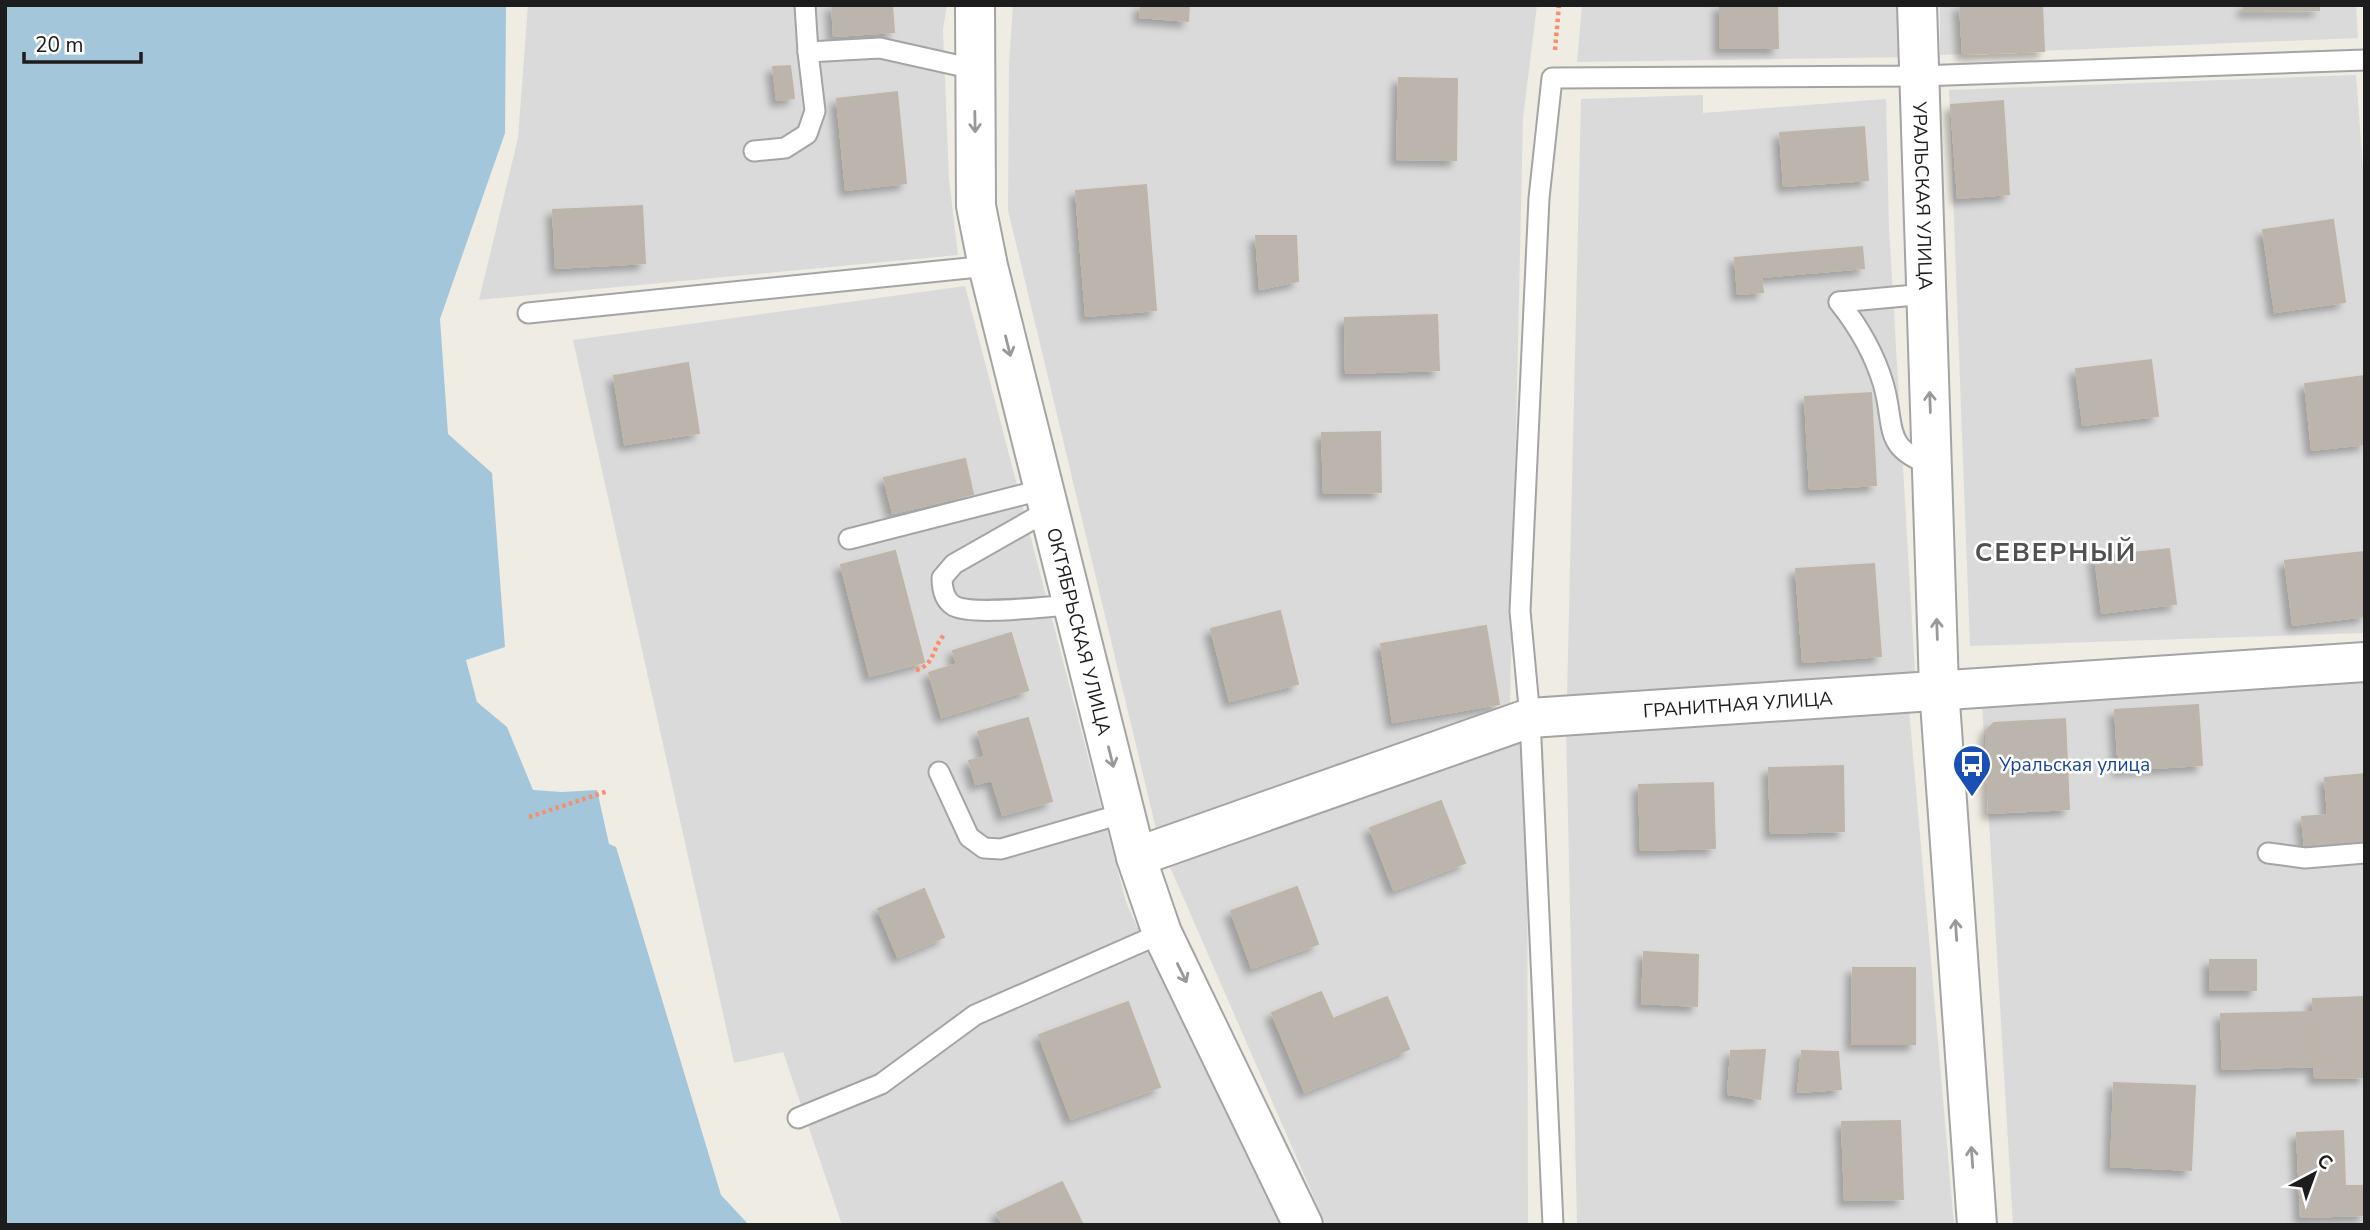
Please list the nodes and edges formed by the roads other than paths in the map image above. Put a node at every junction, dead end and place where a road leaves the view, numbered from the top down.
1 (805, 5) edge
2 (975, 5) edge
3 (1917, 5) edge
4 (808, 52) junction
5 (2365, 60) edge
6 (974, 69) junction
7 (1919, 76) junction
8 (754, 151) dead end
9 (988, 266) junction
10 (1926, 294) junction
11 (528, 313) dead end
12 (1932, 465) junction
13 (1047, 499) junction
14 (849, 539) dead end
15 (1073, 605) junction
16 (2365, 662) edge
17 (1939, 688) junction
18 (1530, 718) junction
19 (939, 772) dead end
20 (1125, 813) junction
21 (2267, 853) dead end
22 (2365, 853) edge
23 (1136, 857) junction
24 (1163, 933) junction
25 (797, 1118) dead end
26 (1303, 1225) edge
27 (1553, 1225) edge
28 (1977, 1225) edge

1 - 4 lane
2 - 6 street, ОКТЯБРЬСКАЯ УЛИЦА
3 - 7 street, УРАЛЬСКАЯ УЛИЦА
4 - 6 lane
4 - 8 lane
5 - 7 lane
6 -> 9 street, ОКТЯБРЬСКАЯ УЛИЦА
7 - 10 street, УРАЛЬСКАЯ УЛИЦА
7 - 18 lane
9 - 11 lane
9 -> 13 street, ОКТЯБРЬСКАЯ УЛИЦА
12 -> 10 street, УРАЛЬСКАЯ УЛИЦА
10 - 12 lane
17 -> 12 street, УРАЛЬСКАЯ УЛИЦА
13 - 14 lane
13 - 15 street, ОКТЯБРЬСКАЯ УЛИЦА
13 - 15 lane
15 -> 20 street, ОКТЯБРЬСКАЯ УЛИЦА
16 - 17 street, ГРАНИТНАЯ УЛИЦА
17 - 18 street, ГРАНИТНАЯ УЛИЦА
28 -> 17 street, УРАЛЬСКАЯ УЛИЦА
18 - 23 street, ГРАНИТНАЯ УЛИЦА
18 - 27 lane
19 - 20 lane
20 - 23 street, ОКТЯБРЬСКАЯ УЛИЦА
21 - 22 lane
23 - 24 street, ОКТЯБРЬСКАЯ УЛИЦА
24 - 25 lane
24 -> 26 street, ОКТЯБРЬСКАЯ УЛИЦА

